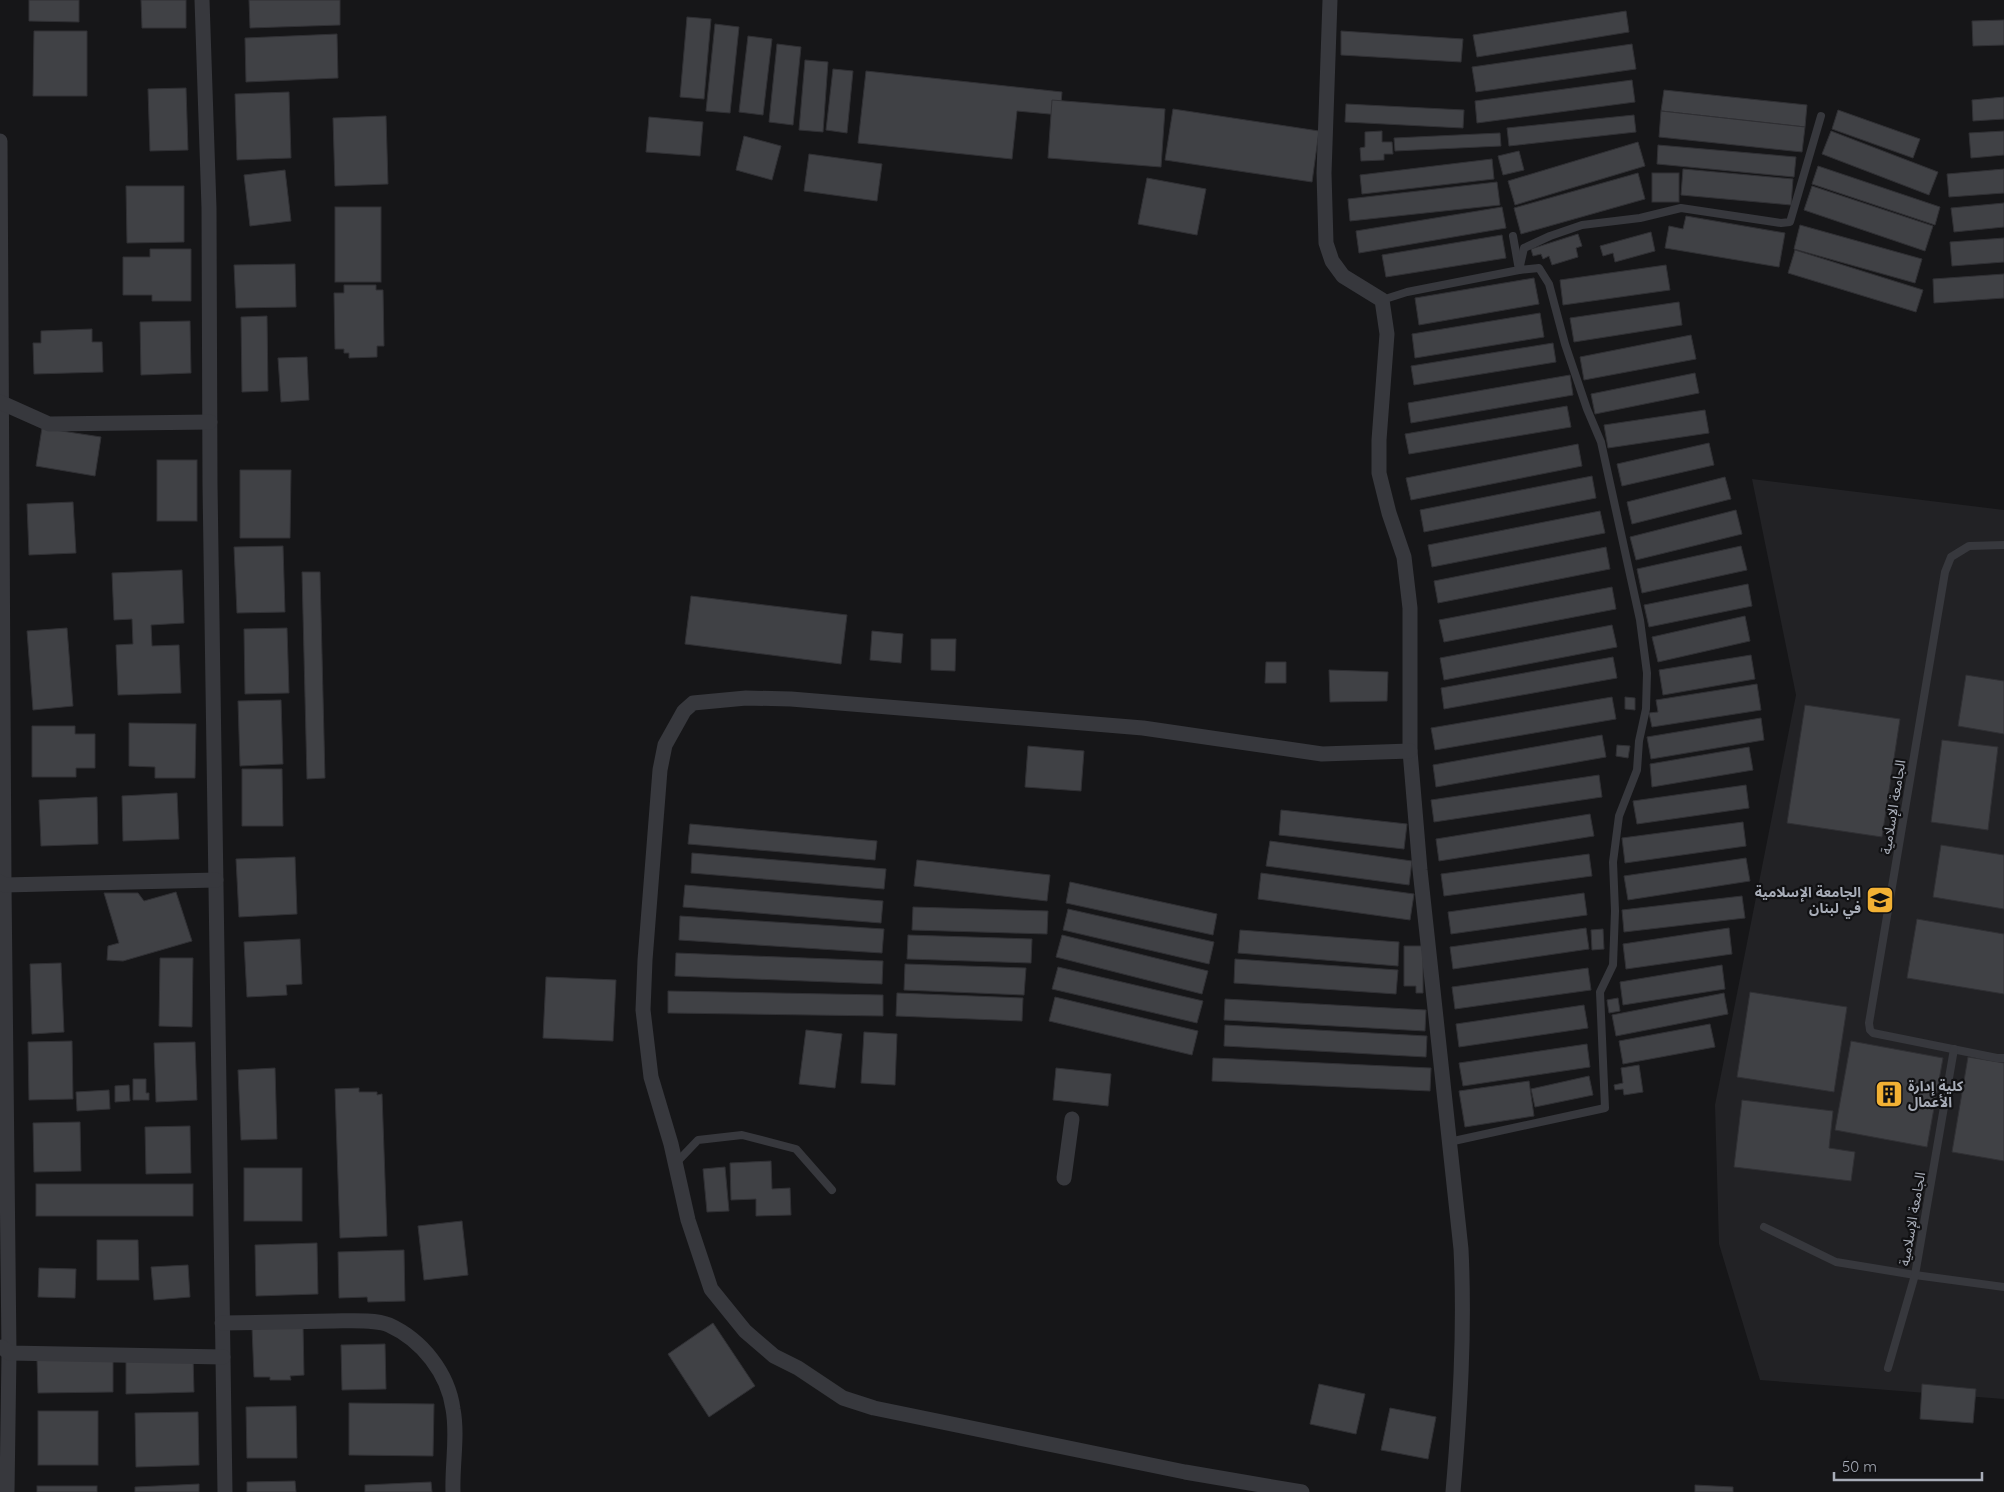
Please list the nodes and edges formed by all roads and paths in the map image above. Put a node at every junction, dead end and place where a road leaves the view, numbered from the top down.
1 (202, 0) edge
2 (1330, 0) edge
3 (1821, 116) dead end
4 (0, 141) edge
5 (1514, 236) dead end
6 (1519, 270) junction
7 (1382, 300) junction
8 (1, 403) edge
9 (210, 422) junction
10 (2004, 546) edge
11 (1410, 751) junction
12 (216, 880) junction
13 (2, 883) edge
14 (1954, 1049) junction
15 (2004, 1058) edge
16 (1072, 1119) dead end
17 (1449, 1142) junction
18 (676, 1163) junction
19 (1064, 1178) dead end
20 (832, 1190) dead end
21 (1764, 1227) dead end
22 (1915, 1276) junction
23 (2004, 1287) edge
24 (222, 1322) junction
25 (4, 1350) edge
26 (223, 1358) junction
27 (1888, 1368) dead end
28 (7, 1492) edge
29 (224, 1492) edge
30 (453, 1492) edge
31 (1302, 1492) edge
32 (1453, 1492) edge

1 - 9 street
2 - 7 street
3 - 6 lane
4 - 8 street
5 - 6 lane
6 - 7 lane
6 - 17 lane
7 - 11 street
8 - 9 street
8 - 13 street
9 - 12 street
10 - 14 lane, الجامعة الإسلامية
11 - 17 street
11 - 18 street
12 - 13 street
12 - 24 street
13 - 25 street
14 - 15 lane, الجامعة الإسلامية
14 - 22 lane, الجامعة الإسلامية
16 - 19 street
17 - 32 street
18 - 20 lane
18 - 31 street
21 - 22 lane, الجامعة الإسلامية
22 - 23 lane, الجامعة الإسلامية
22 - 27 lane, الجامعة الإسلامية
24 - 26 street
24 - 30 street
25 - 26 street
25 - 28 street
26 - 29 street

